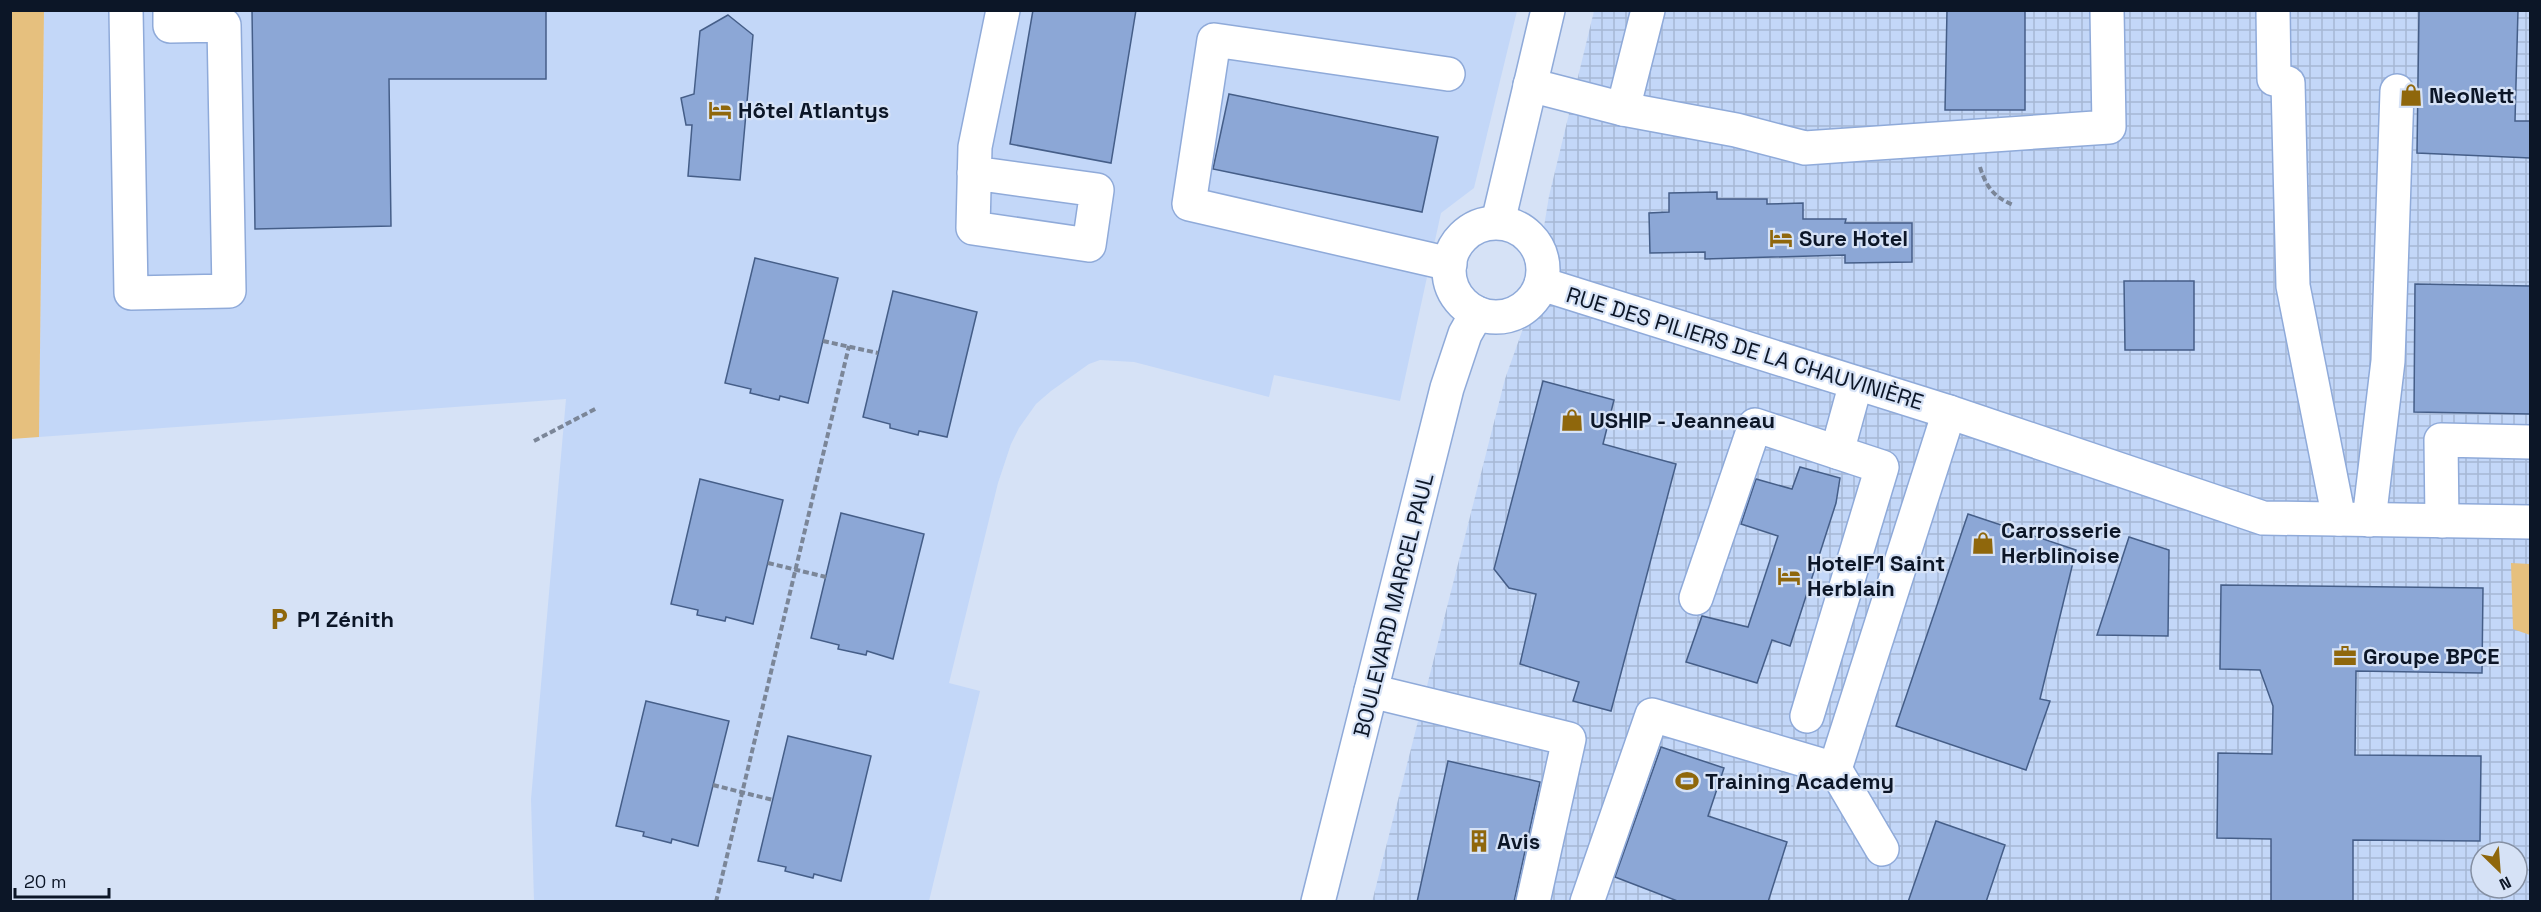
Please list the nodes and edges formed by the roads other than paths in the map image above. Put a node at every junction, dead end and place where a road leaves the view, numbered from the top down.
1 (126, 10) edge
2 (170, 10) edge
3 (1003, 10) edge
4 (1548, 10) edge
5 (1648, 10) edge
6 (2107, 10) edge
7 (2273, 10) edge
8 (1448, 74) dead end
9 (1530, 85) junction
10 (2397, 91) dead end
11 (1623, 108) junction
12 (974, 173) dead end
13 (1498, 222) junction
14 (1450, 264) junction
15 (1542, 284) junction
16 (1477, 313) junction
17 (1856, 383) junction
18 (1949, 412) junction
19 (2530, 442) edge
20 (1837, 452) junction
21 (2354, 520) junction
22 (2442, 521) junction
23 (2530, 522) edge
24 (1696, 598) dead end
25 (1371, 691) junction
26 (1807, 716) dead end
27 (1835, 769) junction
28 (1882, 849) dead end
29 (1318, 902) edge
30 (1533, 902) edge
31 (1587, 902) edge

1 - 2 street
3 - 12 street
4 - 9 street
5 - 11 street
6 - 11 street
7 - 21 street
8 - 14 street
9 - 11 street
9 - 13 street
10 - 21 street
13 - 14 street
13 - 15 street
14 - 16 street
15 - 16 street
15 - 17 street, RUE DES PILIERS DE LA CHAUVINIÈRE
16 - 25 street, BOULEVARD MARCEL PAUL
17 - 18 street, RUE DES PILIERS DE LA CHAUVINIÈRE
17 - 20 street
18 - 21 street, RUE DES PILIERS DE LA CHAUVINIÈRE
18 - 27 street, RUE DES PILIERS DE LA CHAUVINIÈRE
19 - 22 street
20 - 24 street
20 - 26 street
21 - 22 street, RUE DES PILIERS DE LA CHAUVINIÈRE
22 - 23 street, RUE DES PILIERS DE LA CHAUVINIÈRE
25 - 29 street, BOULEVARD MARCEL PAUL
25 - 30 street
27 - 28 street
27 - 31 street

